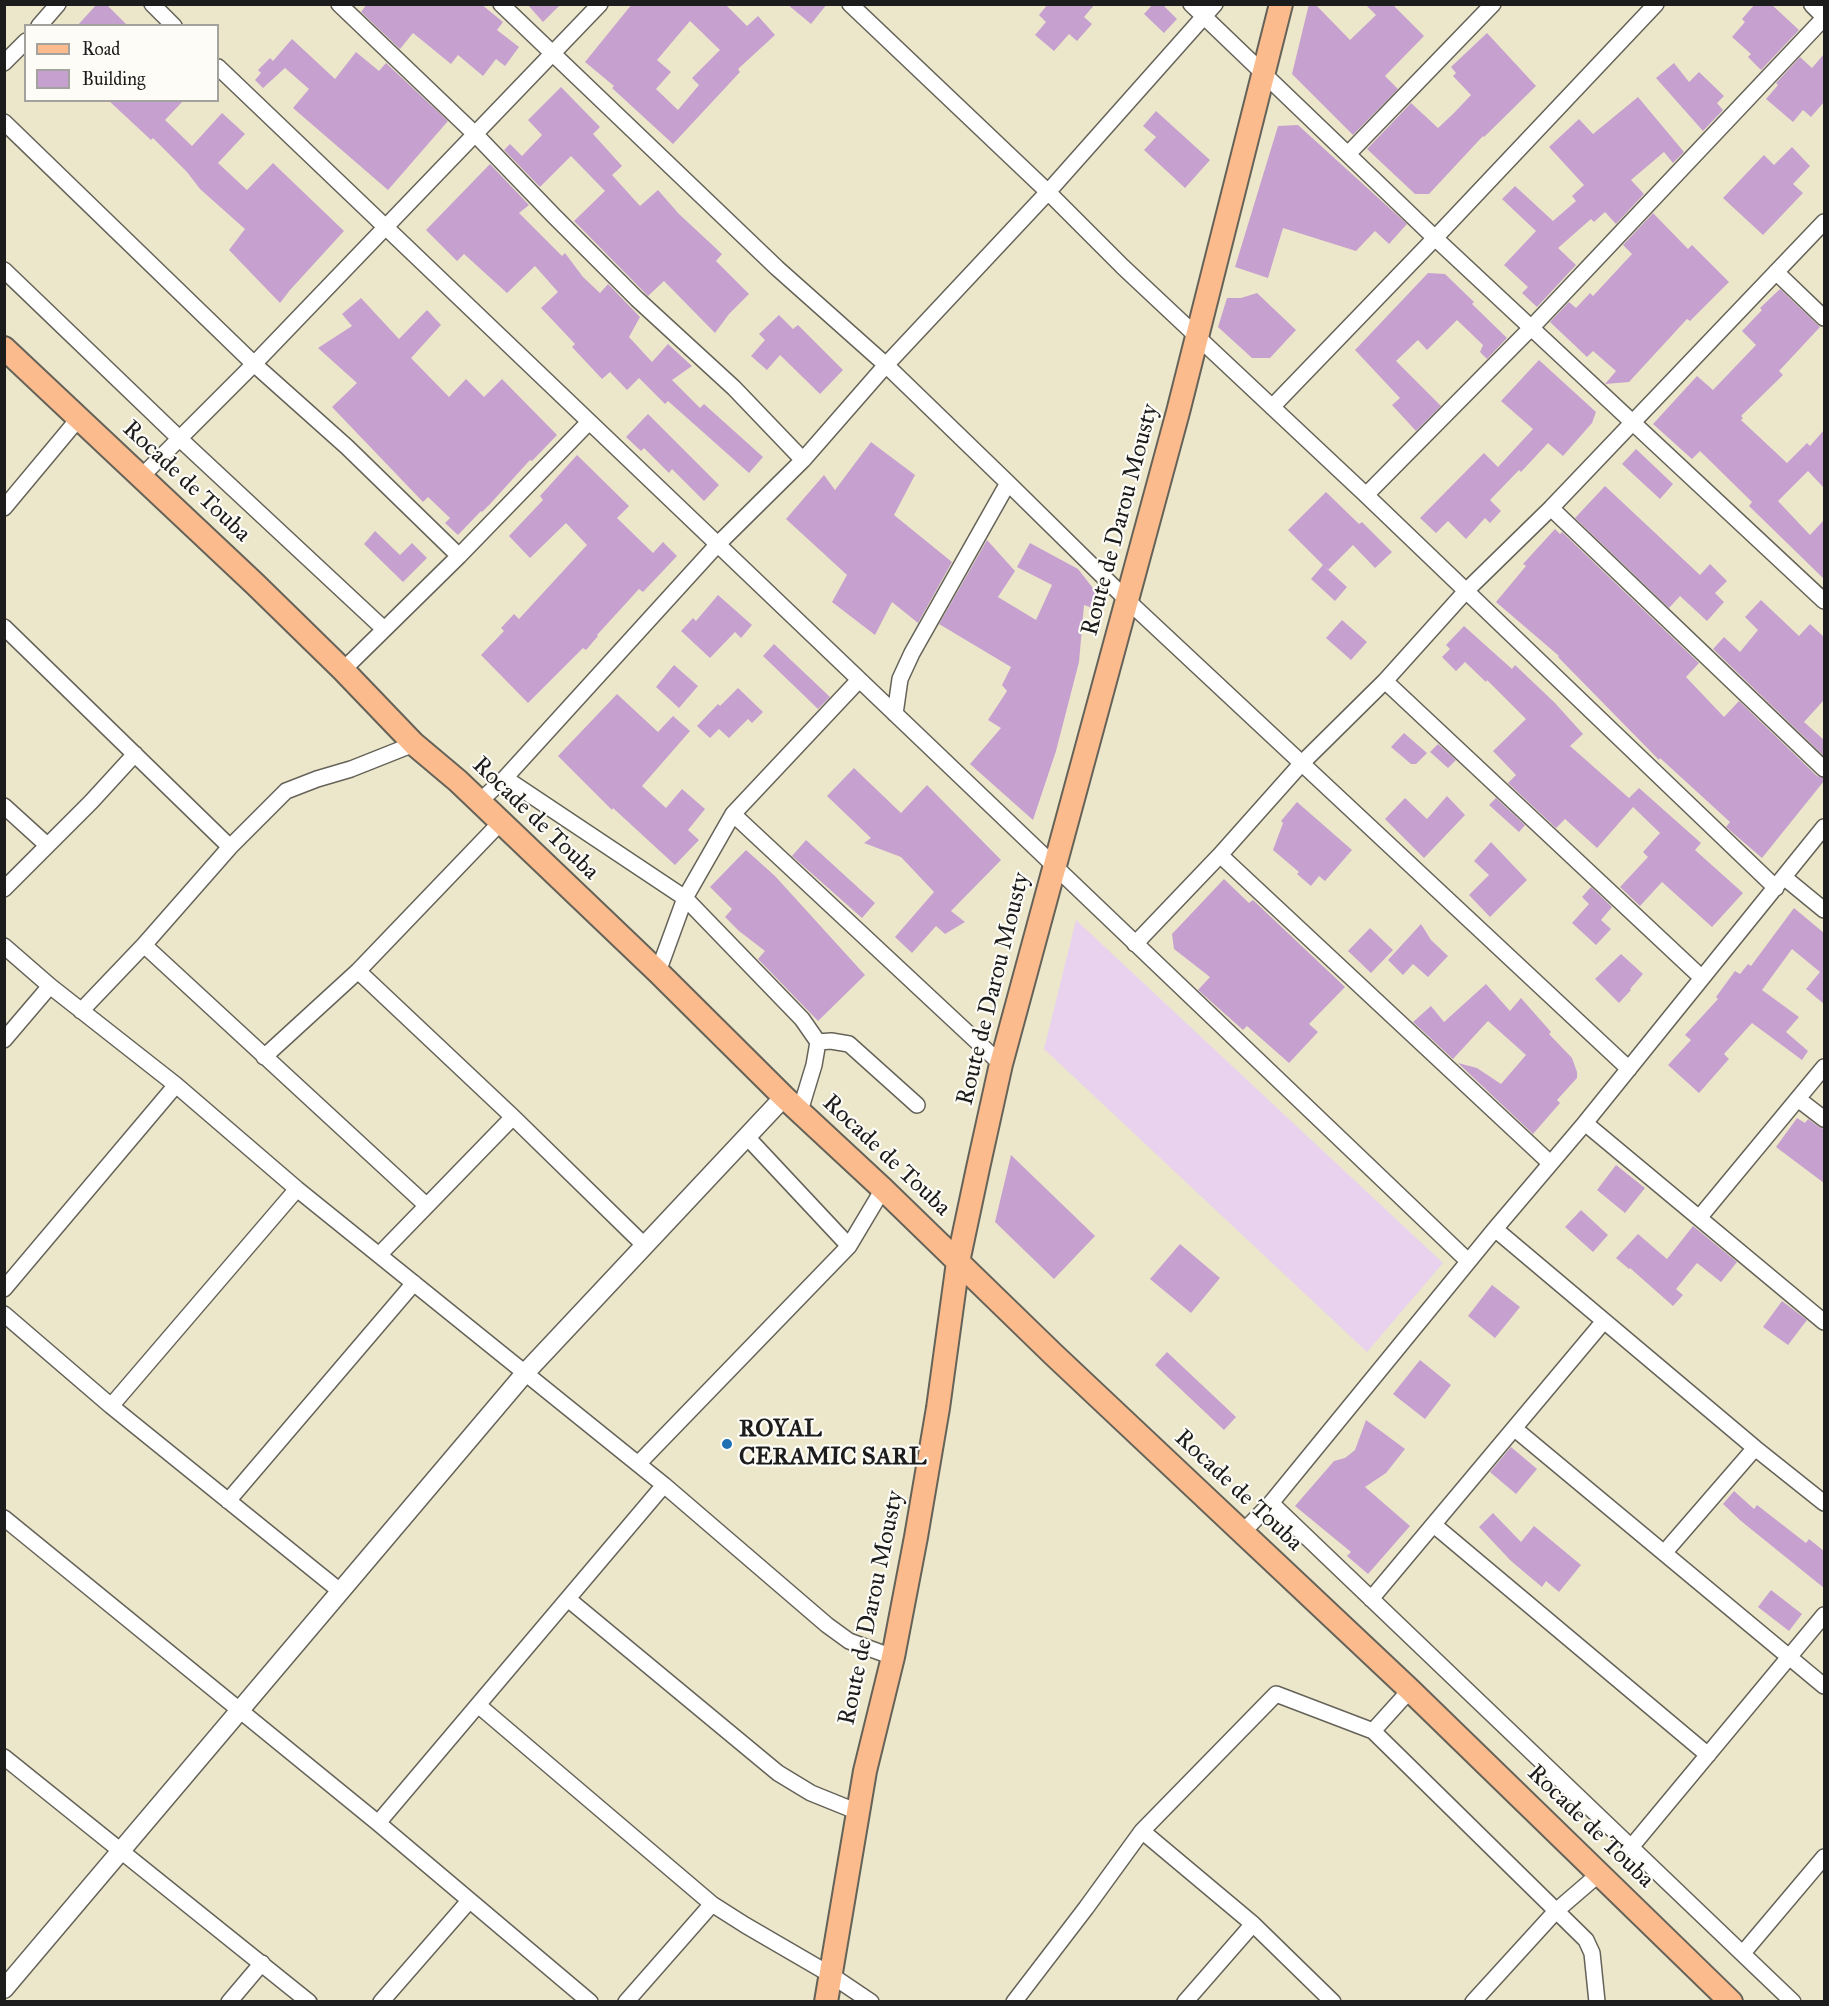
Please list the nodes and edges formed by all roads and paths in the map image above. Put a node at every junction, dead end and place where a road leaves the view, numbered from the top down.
1 (58, 4) edge
2 (152, 4) edge
3 (339, 4) edge
4 (501, 4) edge
5 (600, 4) edge
6 (850, 4) edge
7 (1191, 4) edge
8 (1215, 4) edge
9 (1281, 4) edge
10 (1493, 4) edge
11 (1656, 4) edge
12 (1813, 4) edge
13 (1824, 16) edge
14 (1204, 17) junction
15 (41, 24) edge
16 (172, 24) edge
17 (24, 42) edge
18 (553, 55) junction
19 (4, 63) edge
20 (219, 68) edge
21 (1263, 73) junction
22 (4, 122) edge
23 (476, 135) junction
24 (1348, 154) junction
25 (1048, 192) junction
26 (1824, 222) edge
27 (385, 228) junction
28 (1435, 238) junction
29 (4, 270) edge
30 (1776, 273) junction
31 (1824, 318) edge
32 (1532, 327) junction
33 (1196, 336) junction
34 (4, 348) edge
35 (254, 364) junction
36 (886, 365) junction
37 (1272, 407) junction
38 (79, 418) junction
39 (589, 422) junction
40 (1632, 423) junction
41 (180, 439) junction
42 (803, 460) junction
43 (141, 477) junction
44 (1008, 483) junction
45 (1366, 495) junction
46 (4, 508) edge
47 (1551, 508) junction
48 (717, 544) junction
49 (459, 556) junction
50 (1466, 591) junction
51 (1128, 601) junction
52 (1824, 601) edge
53 (4, 627) edge
54 (384, 629) junction
55 (343, 670) junction
56 (859, 680) junction
57 (1385, 681) junction
58 (895, 714) junction
59 (414, 744) junction
60 (135, 754) junction
61 (1301, 764) junction
62 (1824, 769) edge
63 (505, 778) junction
64 (479, 802) junction
65 (4, 806) edge
66 (733, 814) junction
67 (500, 823) junction
68 (1824, 827) edge
69 (47, 845) junction
70 (230, 847) junction
71 (1220, 855) junction
72 (1054, 866) junction
73 (1781, 883) junction
74 (4, 889) edge
75 (685, 898) junction
76 (1824, 909) edge
77 (1135, 944) junction
78 (144, 945) junction
79 (4, 946) edge
80 (358, 971) junction
81 (658, 972) junction
82 (1702, 978) junction
83 (50, 986) junction
84 (81, 1011) junction
85 (4, 1040) edge
86 (818, 1042) junction
87 (264, 1057) junction
88 (1001, 1064) junction
89 (1824, 1067) edge
90 (1629, 1068) junction
91 (176, 1085) junction
92 (1798, 1099) junction
93 (792, 1104) junction
94 (917, 1105) dead end
95 (513, 1117) junction
96 (1824, 1119) edge
97 (1586, 1123) junction
98 (747, 1137) junction
99 (1550, 1163) junction
100 (297, 1189) junction
101 (884, 1189) junction
102 (426, 1205) junction
103 (1699, 1218) junction
104 (1495, 1229) junction
105 (644, 1245) junction
106 (849, 1246) junction
107 (379, 1255) junction
108 (1468, 1261) junction
109 (958, 1262) junction
110 (414, 1283) junction
111 (4, 1289) edge
112 (4, 1314) edge
113 (1604, 1322) junction
114 (1824, 1322) edge
115 (526, 1372) junction
116 (111, 1406) junction
117 (1515, 1429) junction
118 (1755, 1448) junction
119 (638, 1464) junction
120 (664, 1485) junction
121 (228, 1502) junction
122 (1271, 1503) junction
123 (1824, 1503) edge
124 (4, 1518) edge
125 (1434, 1525) junction
126 (1242, 1533) junction
127 (1664, 1553) junction
128 (340, 1591) junction
129 (568, 1599) junction
130 (1371, 1599) junction
131 (1824, 1615) edge
132 (892, 1657) junction
133 (1790, 1657) junction
134 (1824, 1686) edge
135 (1410, 1690) junction
136 (478, 1705) junction
137 (238, 1710) junction
138 (1373, 1731) junction
139 (1708, 1755) junction
140 (4, 1757) edge
141 (858, 1812) junction
142 (378, 1823) junction
143 (1142, 1831) junction
144 (1632, 1846) junction
145 (121, 1850) junction
146 (1824, 1857) edge
147 (1599, 1874) junction
148 (469, 1900) junction
149 (712, 1904) junction
150 (1556, 1911) junction
151 (1253, 1924) junction
152 (1743, 1953) junction
153 (262, 1963) junction
154 (831, 1975) junction
155 (4, 1989) edge
156 (229, 2001) edge
157 (309, 2001) edge
158 (381, 2001) edge
159 (590, 2001) edge
160 (626, 2001) edge
161 (826, 2001) edge
162 (871, 2001) edge
163 (1014, 2001) edge
164 (1185, 2001) edge
165 (1333, 2001) edge
166 (1473, 2001) edge
167 (1597, 2001) edge
168 (1731, 2001) edge
169 (1793, 2001) edge

1 - 15 street
2 - 16 street
3 - 23 street
4 - 18 street
5 - 18 street
6 - 25 street
7 - 14 street
8 - 14 street
9 - 21 main road, Route de Darou Mousty
10 - 24 street
11 - 28 street
12 - 13 street
13 - 32 street
14 - 21 street
14 - 25 street
17 - 19 street
18 - 23 street
18 - 36 street
20 - 27 street
21 - 24 street
21 - 33 main road, Route de Darou Mousty
22 - 35 street
23 - 27 street
23 - 42 street
24 - 28 street
25 - 33 street
25 - 36 street
26 - 30 street
27 - 35 street
27 - 39 street
28 - 32 street
28 - 37 street
29 - 41 street
30 - 31 street
30 - 40 street
32 - 40 street
32 - 45 street
33 - 37 street
33 - 51 main road, Route de Darou Mousty
34 - 38 main road, Rocade de Touba
35 - 41 street
35 - 49 street
36 - 42 street
36 - 44 street
37 - 45 street
38 - 43 main road, Rocade de Touba
38 - 46 street
39 - 48 street
39 - 49 street
40 - 47 street
40 - 52 street
41 - 43 street
41 - 54 street
42 - 48 street
43 - 55 main road, Rocade de Touba
44 - 51 street
44 - 58 street
45 - 50 street
47 - 50 street
47 - 62 street
48 - 56 street
48 - 63 street
49 - 54 street
50 - 57 street
50 - 73 street
51 - 61 street
51 - 72 main road, Route de Darou Mousty
53 - 60 street
54 - 55 street
55 - 59 main road, Rocade de Touba
56 - 58 street
56 - 66 street
57 - 61 street
57 - 82 street
58 - 72 street
59 - 64 main road, Rocade de Touba
59 - 70 street
60 - 69 street
60 - 70 street
61 - 71 street
61 - 90 street
63 - 64 street
63 - 75 street
64 - 67 main road, Rocade de Touba
65 - 69 street
66 - 75 street
66 - 88 street
67 - 80 street
67 - 81 main road, Rocade de Touba
68 - 73 street
69 - 74 street
70 - 78 street
71 - 77 street
71 - 99 street
72 - 77 street
72 - 88 main road, Route de Darou Mousty
73 - 76 street
73 - 82 street
75 - 81 street
75 - 86 street
77 - 108 street
78 - 84 street
78 - 87 street
79 - 83 street
80 - 87 street
80 - 95 street
81 - 93 main road, Rocade de Touba
82 - 90 street
83 - 84 street
83 - 85 street
84 - 91 street
86 - 93 street
86 - 94 street
87 - 102 street
88 - 109 main road, Route de Darou Mousty
89 - 92 street
90 - 97 street
91 - 100 street
91 - 111 street
92 - 96 street
92 - 103 street
93 - 98 street
93 - 101 main road, Rocade de Touba
95 - 102 street
95 - 105 street
97 - 99 street
97 - 103 street
98 - 105 street
98 - 106 street
99 - 104 street
100 - 107 street
100 - 116 street
101 - 106 street
101 - 109 main road, Rocade de Touba
102 - 107 street
103 - 114 street
104 - 108 street
104 - 113 street
105 - 115 street
106 - 119 street
107 - 110 street
108 - 122 street
109 - 126 main road, Rocade de Touba
109 - 132 main road, Route de Darou Mousty
110 - 115 street
110 - 121 street
112 - 116 street
113 - 117 street
113 - 118 street
115 - 119 street
115 - 128 street
116 - 121 street
117 - 125 street
117 - 127 street
118 - 123 street
118 - 127 street
119 - 120 street
120 - 129 street
120 - 132 street
121 - 128 street
122 - 126 street
122 - 130 street
124 - 137 street
125 - 130 street
125 - 139 street
126 - 135 main road, Rocade de Touba
127 - 133 street
128 - 137 street
129 - 136 street
129 - 141 street
130 - 144 street
131 - 133 street
132 - 141 main road, Route de Darou Mousty
133 - 134 street
133 - 139 street
135 - 138 street
135 - 147 main road, Rocade de Touba
136 - 142 street
136 - 149 street
137 - 142 street
137 - 145 street
138 - 143 street
138 - 150 street
139 - 144 street
140 - 145 street
141 - 154 main road, Route de Darou Mousty
142 - 148 street
143 - 151 street
143 - 163 street
144 - 152 street
145 - 153 street
145 - 155 street
146 - 152 street
147 - 150 street
147 - 168 main road, Rocade de Touba
148 - 158 street
148 - 159 street
149 - 154 street
149 - 160 street
150 - 166 street
150 - 167 street
151 - 164 street
151 - 165 street
152 - 169 street
153 - 156 street
153 - 157 street
154 - 161 main road, Route de Darou Mousty
154 - 162 street

